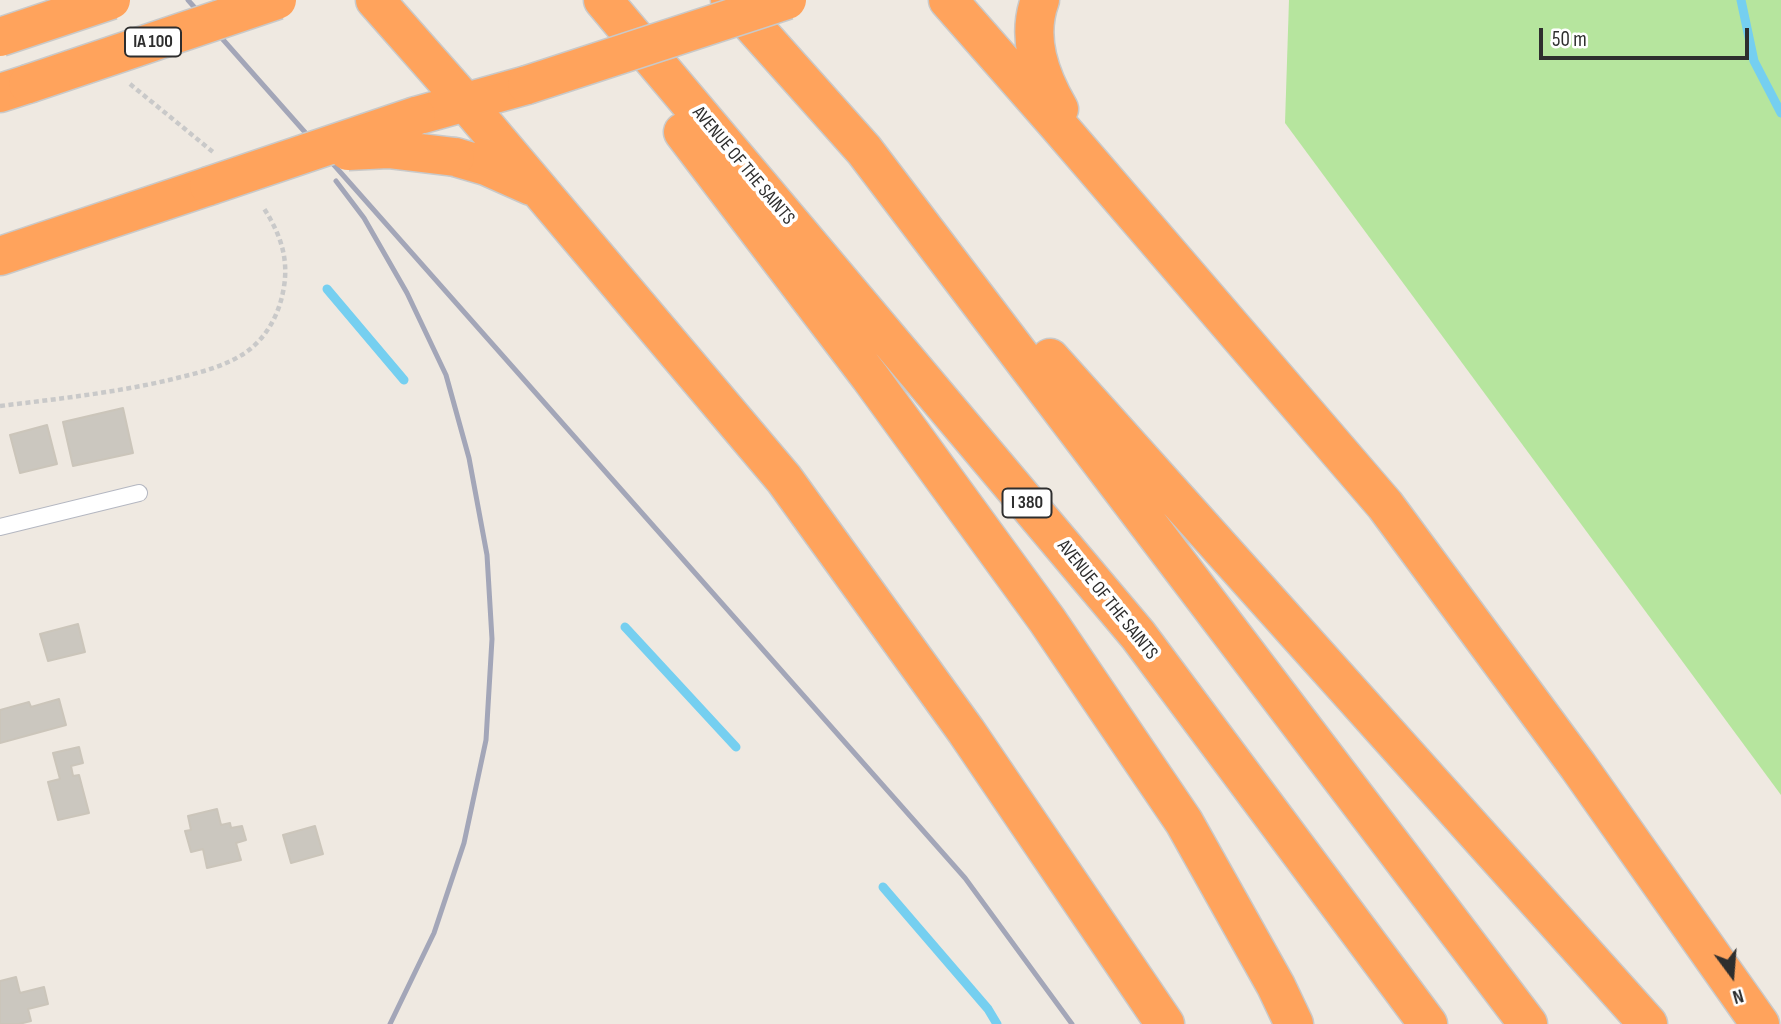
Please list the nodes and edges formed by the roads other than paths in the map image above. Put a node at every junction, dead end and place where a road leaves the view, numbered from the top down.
1 (111, 0) edge
2 (277, 0) edge
3 (376, 0) edge
4 (602, 0) edge
5 (730, 0) edge
6 (787, 0) edge
7 (947, 0) edge
8 (1040, 0) edge
9 (0, 37) edge
10 (14, 89) edge
11 (466, 103) junction
12 (864, 150) junction
13 (304, 153) junction
14 (537, 189) junction
15 (1113, 189) junction
16 (0, 256) edge
17 (139, 494) dead end
18 (0, 527) edge
19 (1166, 1024) edge
20 (1294, 1024) edge
21 (1428, 1024) edge
22 (1528, 1024) edge
23 (1648, 1024) edge
24 (1760, 1024) edge

1 - 9 highway, bridge
2 - 10 highway, IA 100, bridge
3 - 11 highway
4 - 20 highway
4 - 21 highway, AVENUE OF THE SAINTS / I 380
5 - 12 highway
6 - 11 highway, bridge
7 - 15 highway
8 - 15 highway
11 - 13 highway, bridge
11 - 14 highway
12 - 22 highway
12 - 23 highway
13 - 14 highway, bridge
13 - 16 highway, bridge
14 - 19 highway
15 - 24 highway
17 - 18 lane

